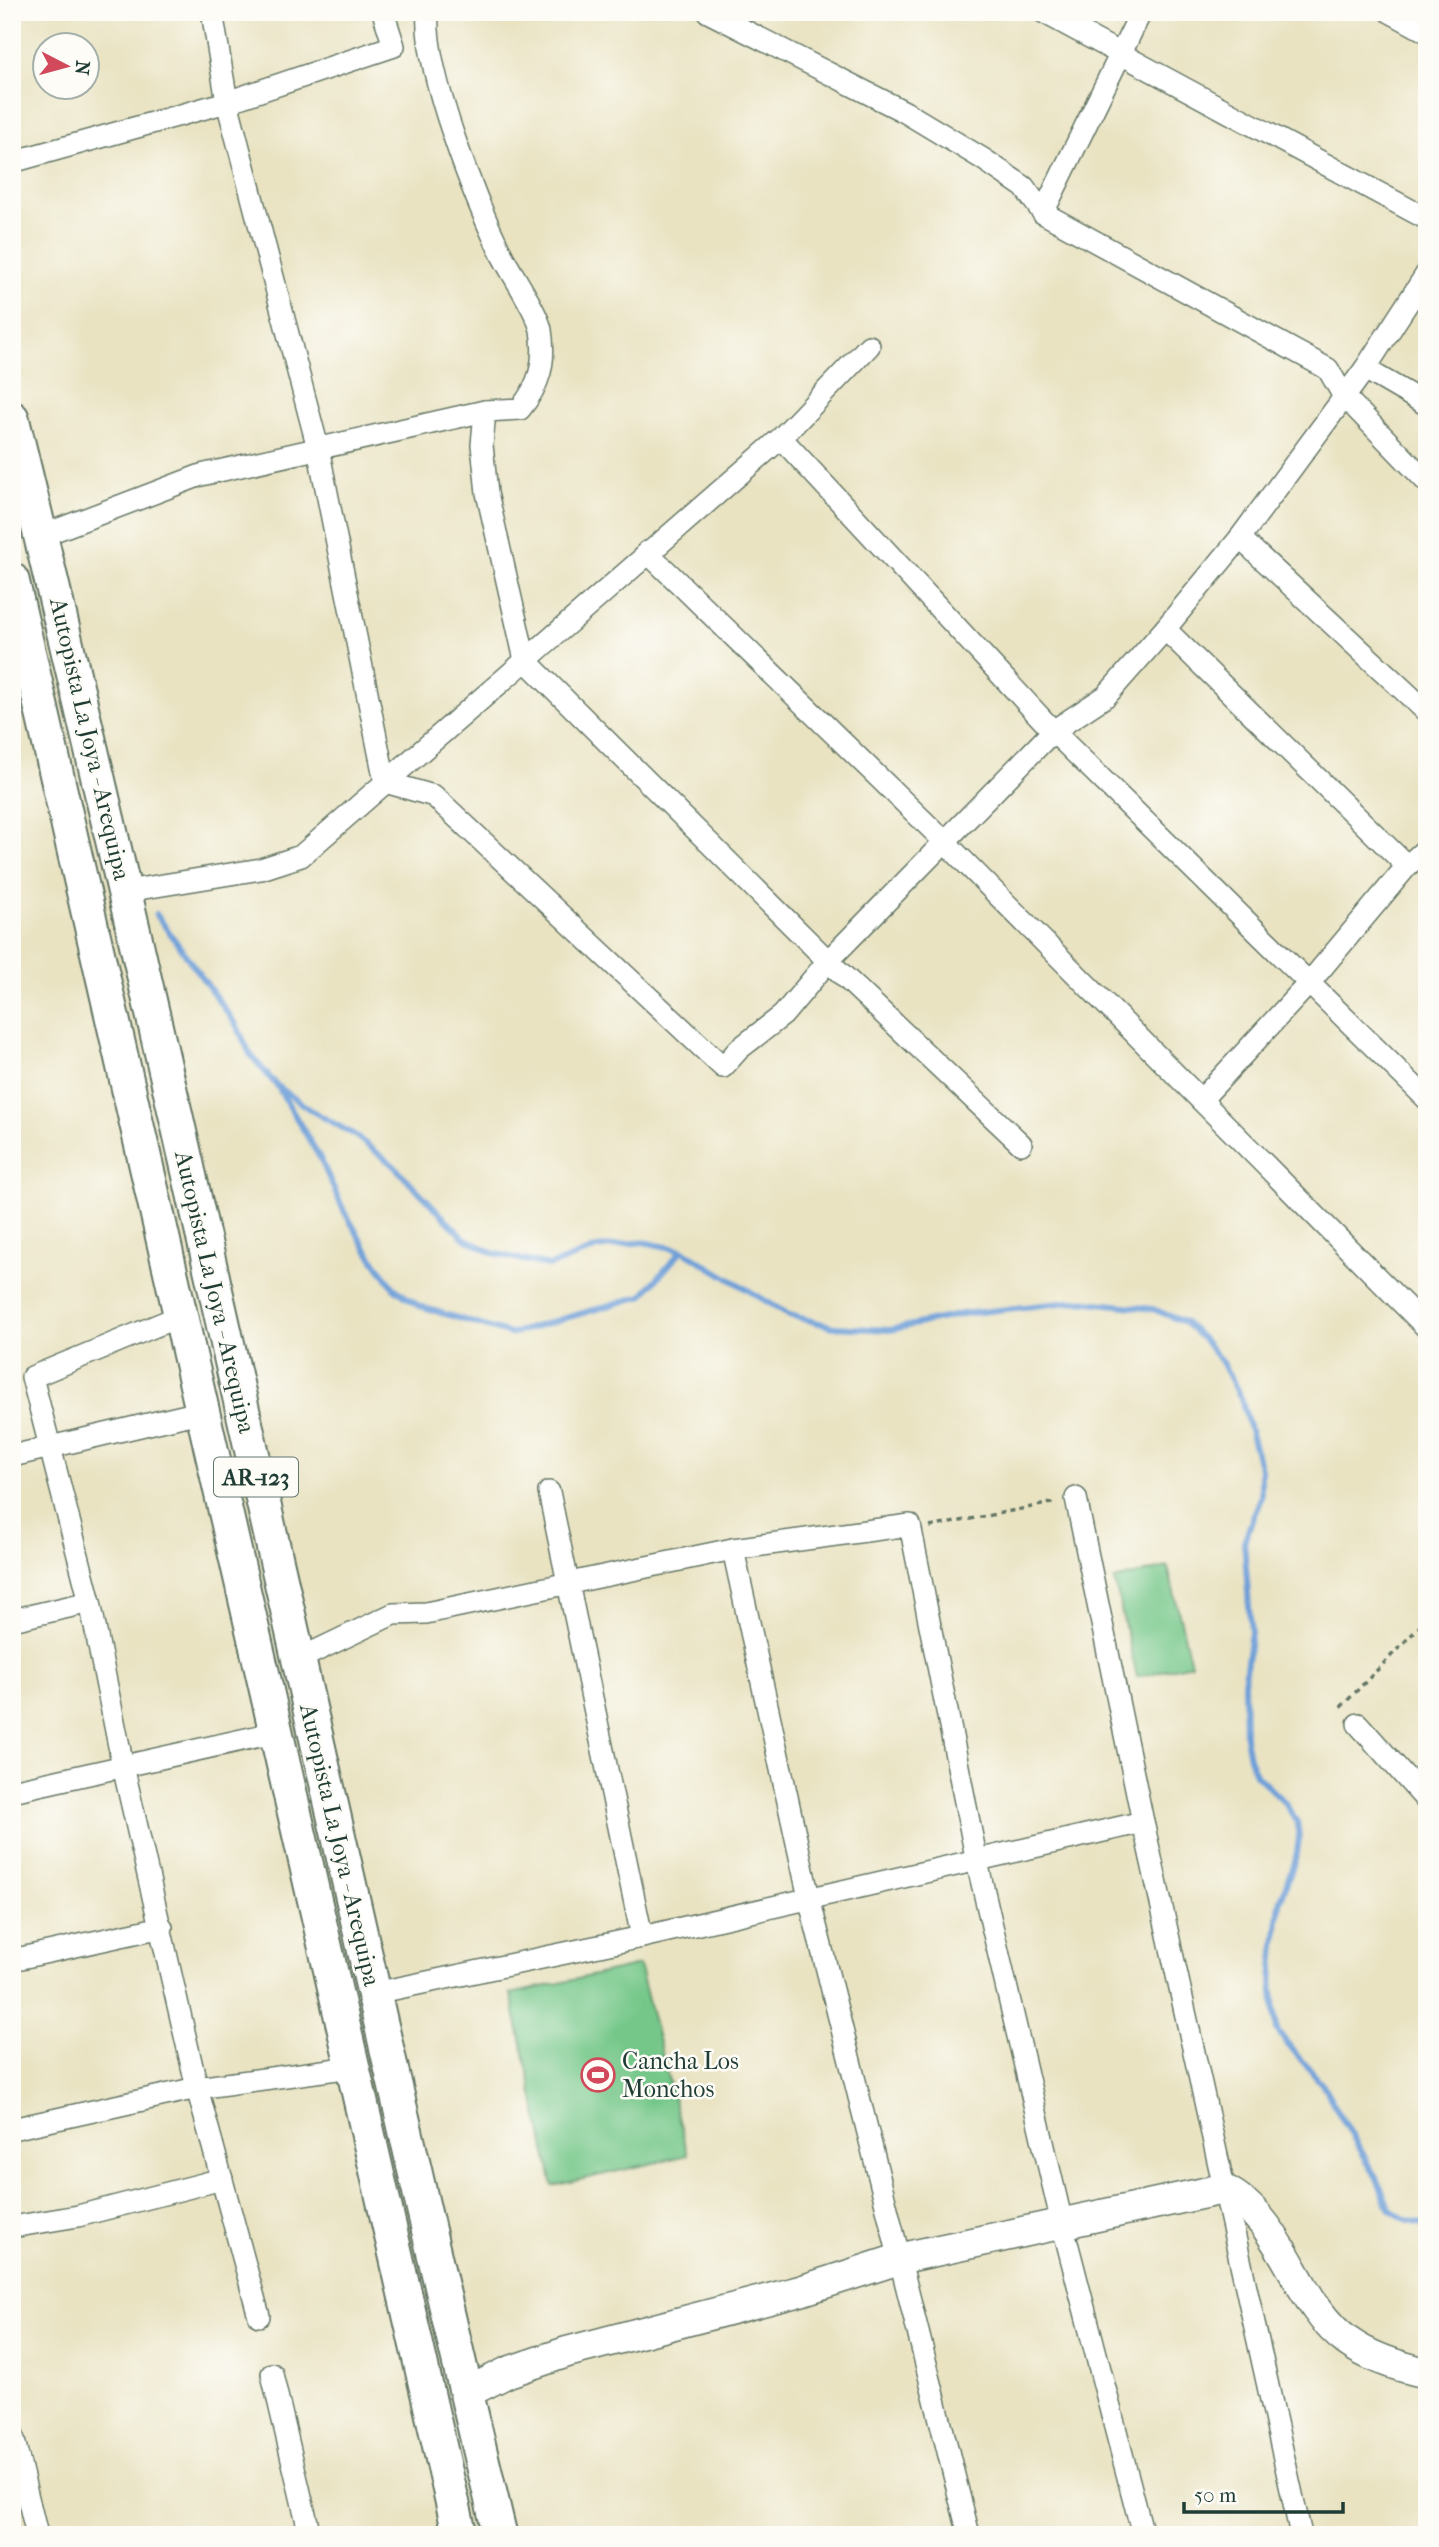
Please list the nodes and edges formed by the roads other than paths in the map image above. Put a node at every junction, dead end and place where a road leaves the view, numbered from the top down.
1 (212, 12) edge
2 (383, 12) edge
3 (428, 12) edge
4 (708, 12) edge
5 (1042, 12) edge
6 (1141, 12) edge
7 (1390, 12) edge
8 (1427, 32) edge
9 (1118, 55) junction
10 (227, 102) junction
11 (12, 162) edge
12 (1043, 213) junction
13 (1427, 219) edge
14 (1427, 273) edge
15 (869, 345) dead end
16 (1365, 369) junction
17 (1343, 395) junction
18 (1427, 405) edge
19 (485, 411) junction
20 (12, 418) edge
21 (781, 438) junction
22 (318, 448) junction
23 (1427, 482) edge
24 (41, 536) junction
25 (1240, 538) junction
26 (647, 552) junction
27 (12, 580) edge
28 (1165, 629) junction
29 (525, 660) junction
30 (1427, 712) edge
31 (1053, 731) junction
32 (385, 782) junction
33 (944, 841) junction
34 (1427, 848) edge
35 (1407, 866) junction
36 (126, 891) junction
37 (828, 961) junction
38 (1310, 982) junction
39 (1427, 1099) edge
40 (1201, 1100) junction
41 (1021, 1144) dead end
42 (181, 1315) junction
43 (1427, 1328) edge
44 (204, 1411) junction
45 (48, 1447) junction
46 (12, 1456) edge
47 (549, 1492) dead end
48 (1076, 1498) road end
49 (733, 1549) junction
50 (565, 1583) junction
51 (90, 1602) junction
52 (12, 1620) edge
53 (297, 1660) junction
54 (1358, 1724) dead end
55 (278, 1732) junction
56 (123, 1766) junction
57 (12, 1791) edge
58 (1427, 1801) edge
59 (1143, 1822) junction
60 (977, 1862) junction
61 (809, 1898) junction
62 (162, 1927) junction
63 (642, 1937) junction
64 (12, 1960) edge
65 (375, 1993) junction
66 (352, 2067) junction
67 (197, 2088) junction
68 (12, 2129) edge
69 (222, 2179) junction
70 (1223, 2189) junction
71 (1062, 2223) junction
72 (12, 2227) edge
73 (902, 2258) junction
74 (259, 2316) dead end
75 (1427, 2373) edge
76 (272, 2374) dead end
77 (466, 2393) junction
78 (12, 2432) edge
79 (33, 2534) edge
80 (310, 2535) edge
81 (460, 2535) edge
82 (500, 2535) edge
83 (970, 2535) edge
84 (1143, 2535) edge
85 (1301, 2535) edge

1 - 10 street
2 - 10 street
3 - 19 street
4 - 12 street
5 - 9 street
6 - 9 street
7 - 8 street
9 - 12 street
9 - 13 street
10 - 11 street
10 - 22 street
12 - 17 street
14 - 16 street
15 - 21 street
16 - 17 street
16 - 18 street
17 - 23 street
17 - 25 street
19 - 22 street
19 - 29 street
20 - 24 main road, Autopista La Joya - Arequipa / AR-123
21 - 26 street
21 - 31 street
22 - 24 street
22 - 32 street
24 - 36 main road, Autopista La Joya - Arequipa / AR-123
25 - 28 street
25 - 30 street
26 - 29 street
26 - 33 street
27 - 42 main road, Autopista La Joya - Arequipa / AR-123
28 - 31 street
28 - 35 street
29 - 32 street
29 - 37 street
31 - 33 street
31 - 38 street
32 - 36 street
32 - 37 street
33 - 37 street
33 - 40 street
34 - 35 street
35 - 38 street
36 - 53 main road, Autopista La Joya - Arequipa / AR-123
37 - 41 street
38 - 39 street
38 - 40 street
40 - 43 street
42 - 44 main road, Autopista La Joya - Arequipa / AR-123
42 - 45 street
44 - 45 street
44 - 55 main road, Autopista La Joya - Arequipa / AR-123
45 - 46 street
45 - 51 street
47 - 50 street
48 - 59 street
49 - 50 street
49 - 60 street
49 - 61 street
50 - 53 street
50 - 63 street
51 - 52 street
51 - 56 street
53 - 65 main road, Autopista La Joya - Arequipa / AR-123
54 - 58 street
55 - 56 street
55 - 66 main road, Autopista La Joya - Arequipa / AR-123
56 - 57 street
56 - 62 street
59 - 60 street
59 - 70 street
60 - 61 street
60 - 71 street
61 - 63 street
61 - 73 street
62 - 64 street
62 - 67 street
63 - 65 street
65 - 77 main road, Autopista La Joya - Arequipa / AR-123
66 - 67 street
66 - 81 main road, Autopista La Joya - Arequipa / AR-123
67 - 68 street
67 - 69 street
69 - 72 street
69 - 74 street
70 - 71 street
70 - 75 street
70 - 85 street
71 - 73 street
71 - 84 street
73 - 77 street
73 - 83 street
76 - 80 street
77 - 82 main road, Autopista La Joya - Arequipa / AR-123
78 - 79 street

